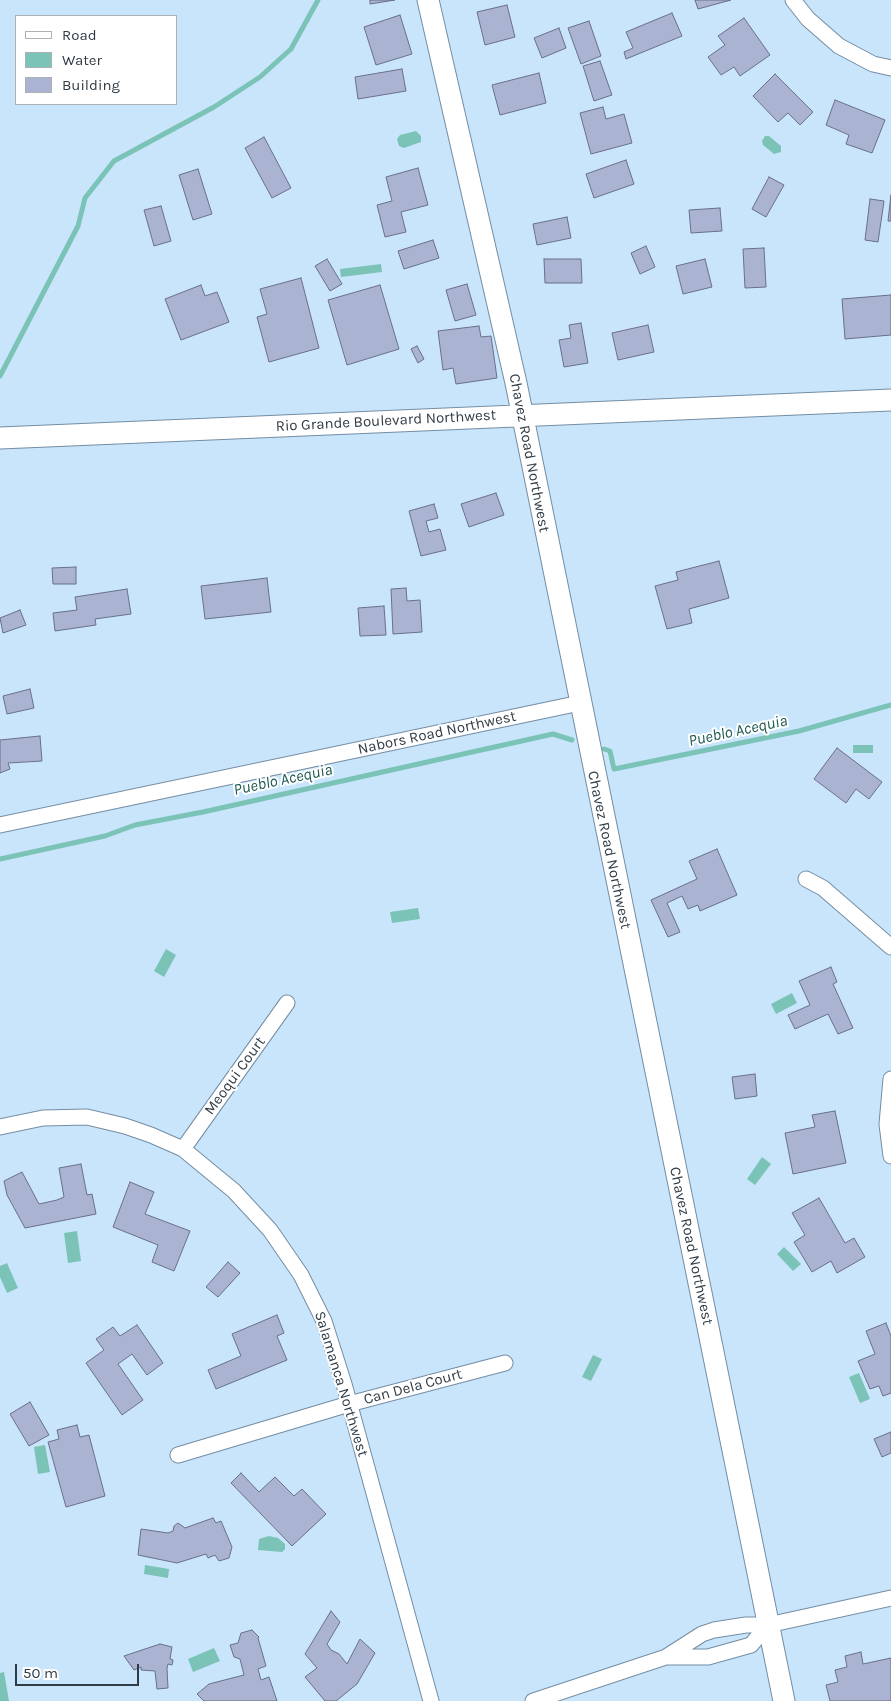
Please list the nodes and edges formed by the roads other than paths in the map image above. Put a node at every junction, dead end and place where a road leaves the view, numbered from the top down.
1 (428, 0) edge
2 (794, 0) edge
3 (891, 68) edge
4 (891, 400) edge
5 (522, 415) junction
6 (0, 438) edge
7 (580, 704) junction
8 (0, 825) edge
9 (806, 878) dead end
10 (891, 947) edge
11 (287, 1003) dead end
12 (891, 1078) edge
13 (0, 1127) edge
14 (183, 1149) junction
15 (891, 1156) edge
16 (504, 1363) dead end
17 (349, 1404) junction
18 (178, 1455) dead end
19 (891, 1598) edge
20 (768, 1625) junction
21 (666, 1657) junction
22 (431, 1701) edge
23 (533, 1701) edge
24 (784, 1701) edge

1 - 5 street, Chavez Road Northwest
2 - 3 street
4 - 5 street, Rio Grande Boulevard Northwest
5 - 6 street, Rio Grande Boulevard Northwest
5 - 7 street, Chavez Road Northwest
7 - 8 street, Nabors Road Northwest
7 - 20 street, Chavez Road Northwest
9 - 10 street
11 - 14 street, Meoqui Court
12 - 15 street
13 - 14 street, Salamanca Northwest
14 - 17 street, Salamanca Northwest
16 - 17 street, Can Dela Court
17 - 18 street, Can Dela Court
17 - 22 street, Salamanca Northwest
19 - 20 street
20 - 21 street
20 - 21 street
20 - 24 street, Chavez Road Northwest
21 - 23 street

